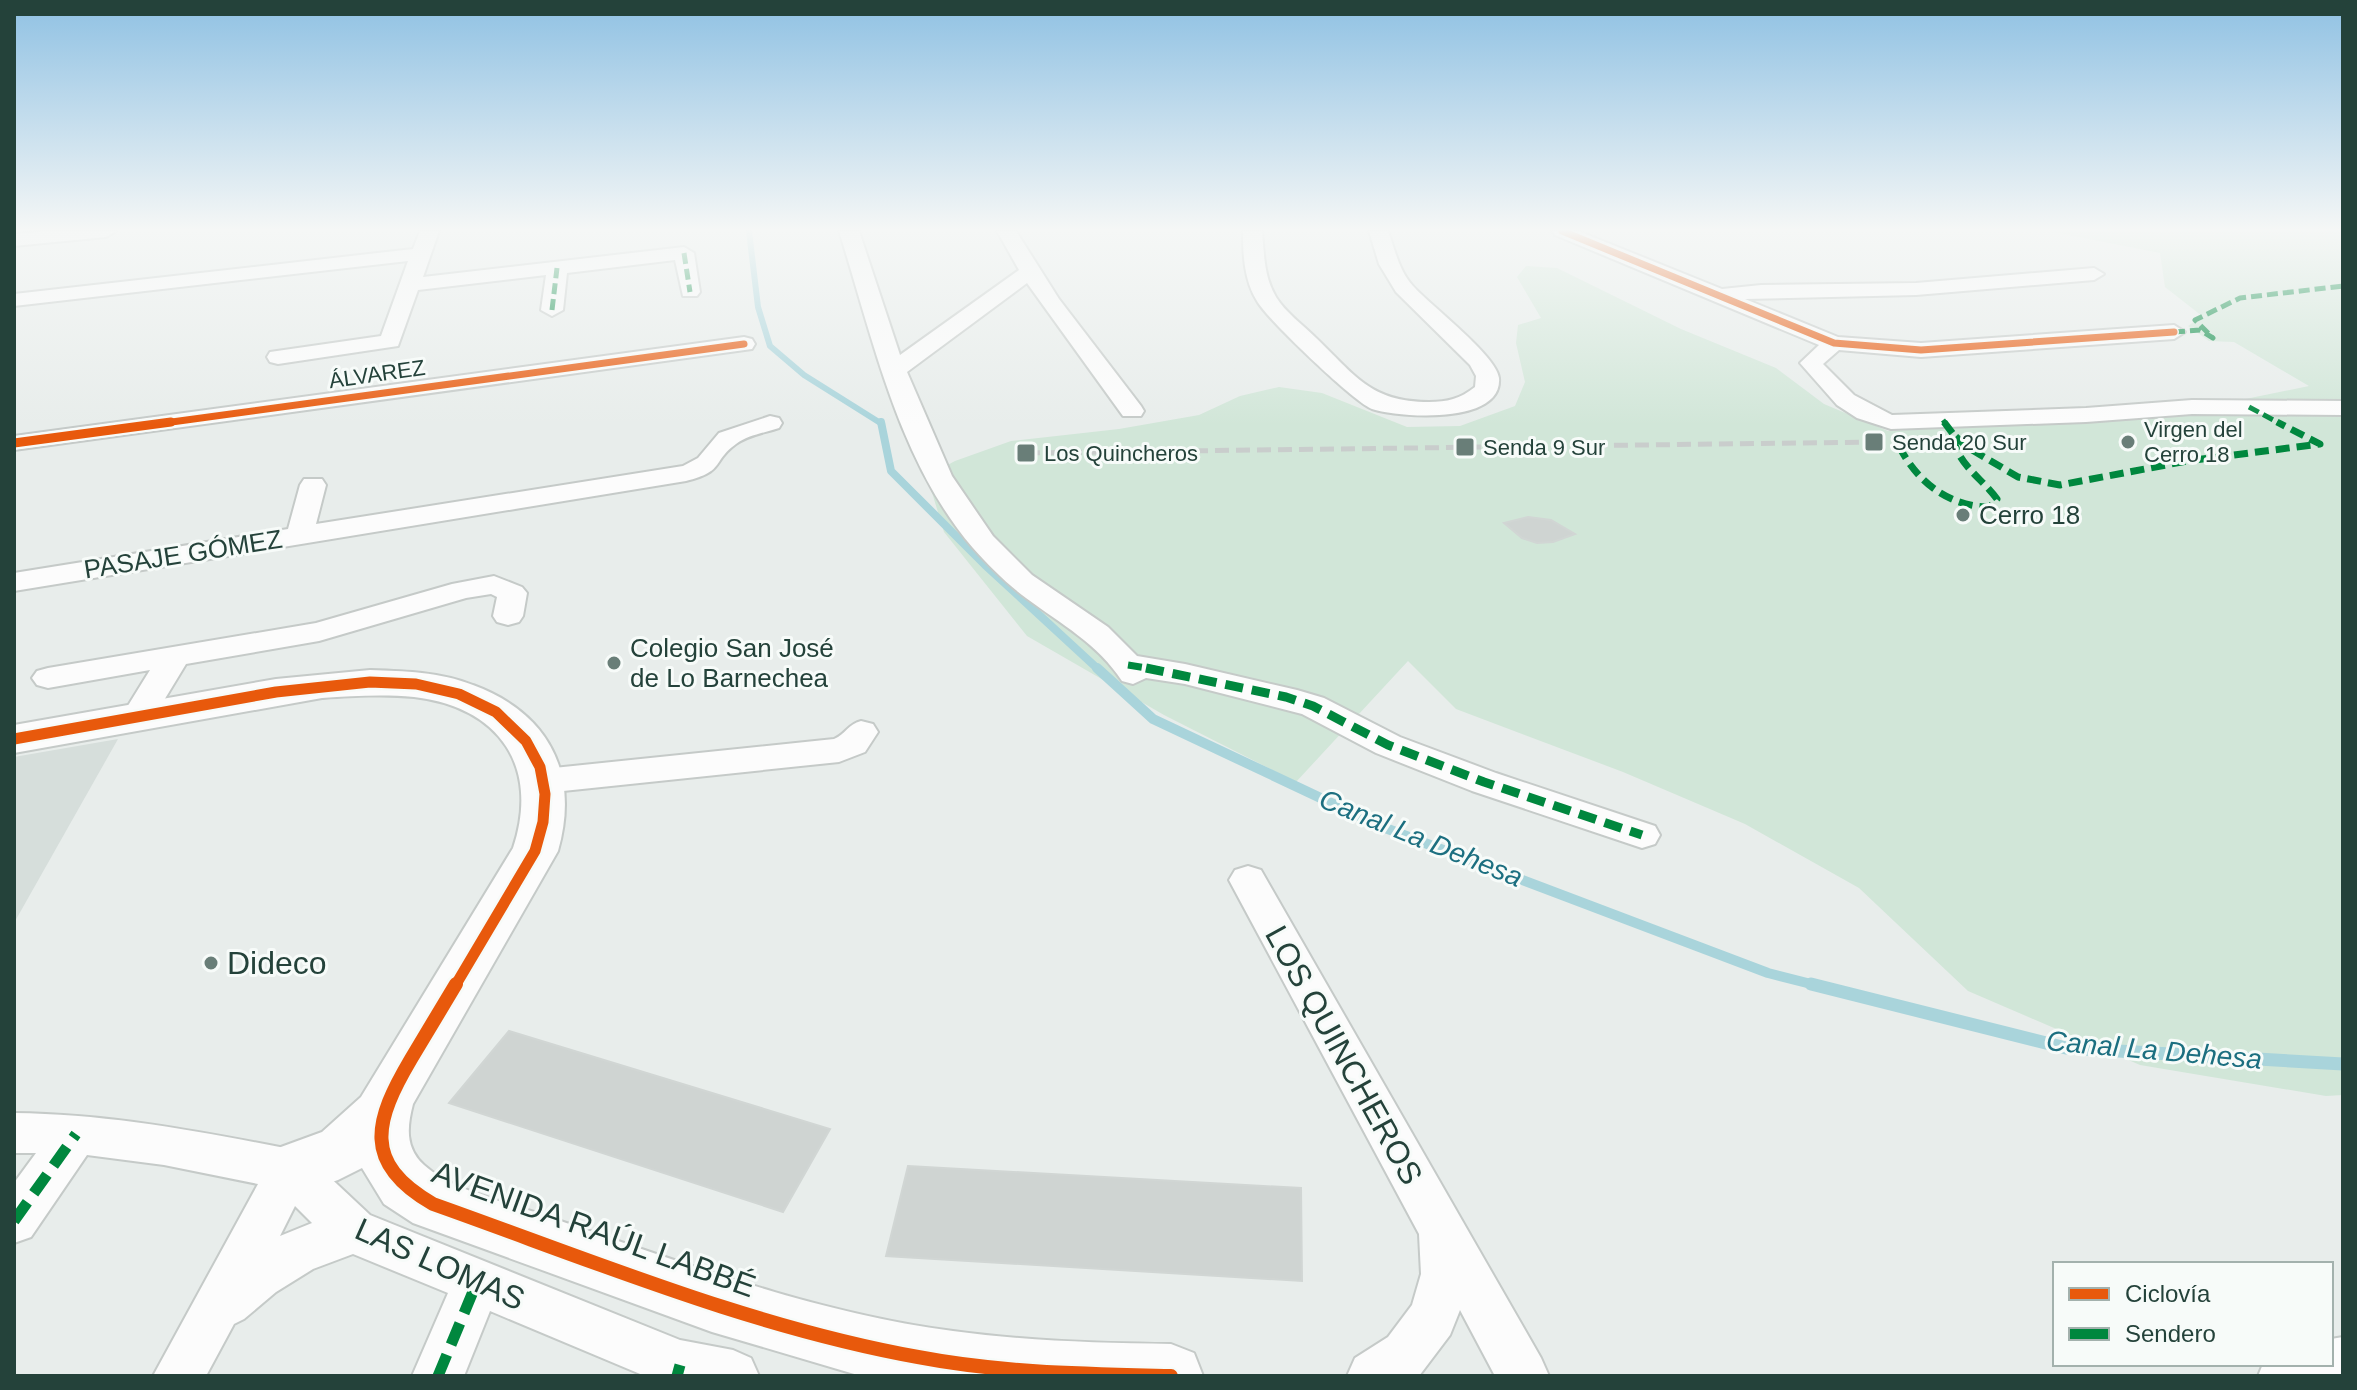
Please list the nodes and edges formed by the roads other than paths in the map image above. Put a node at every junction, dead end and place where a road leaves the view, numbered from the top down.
1 (51, 296) edge
2 (407, 296) edge
3 (554, 296) edge
4 (870, 296) edge
5 (996, 296) edge
6 (1045, 296) edge
7 (1265, 296) edge
8 (1411, 296) edge
9 (1718, 296) edge
10 (14, 300) edge
11 (552, 310) dead end
12 (2174, 332) dead end
13 (1834, 343) junction
14 (744, 344) dead end
15 (278, 357) dead end
16 (895, 370) junction
17 (2343, 408) edge
18 (1132, 411) dead end
19 (770, 423) dead end
20 (14, 443) edge
21 (313, 485) dead end
22 (300, 535) junction
23 (14, 582) edge
24 (508, 616) dead end
25 (174, 658) junction
26 (48, 678) dead end
27 (137, 717) junction
28 (861, 732) dead end
29 (14, 739) edge
30 (544, 781) junction
31 (1642, 835) dead end
32 (1248, 880) dead end
33 (382, 1113) junction
34 (14, 1133) edge
35 (76, 1134) junction
36 (290, 1170) junction
37 (14, 1221) edge
38 (1441, 1230) junction
39 (353, 1231) junction
40 (477, 1282) junction
41 (212, 1315) junction
42 (2343, 1369) edge
43 (678, 1370) edge
44 (179, 1376) edge
45 (438, 1376) edge
46 (733, 1376) edge
47 (1171, 1376) edge
48 (1373, 1376) edge
49 (1523, 1376) edge
50 (2290, 1376) edge

1 - 10 street
2 - 15 street
3 - 11 street
4 - 16 street
5 - 16 street
6 - 18 street
7 - 8 street
9 - 13 street
12 - 13 street
13 - 17 street
14 - 20 street, ÁLVAREZ
16 - 31 street
19 - 22 street
21 - 22 street, PASAJE GÓMEZ
22 - 23 street, PASAJE GÓMEZ
24 - 25 street
25 - 26 street
25 - 27 street
27 - 29 street, AVENIDA RAÚL LABBÉ
27 - 30 street, AVENIDA RAÚL LABBÉ
28 - 30 street
30 - 33 street, AVENIDA RAÚL LABBÉ
32 - 38 street, LOS QUINCHEROS
33 - 36 street
33 - 47 street, AVENIDA RAÚL LABBÉ
34 - 35 street
35 - 36 street
35 - 37 street
36 - 39 street, LAS LOMAS
36 - 41 street
38 - 48 street, LOS QUINCHEROS
38 - 49 street, LOS QUINCHEROS
39 - 40 street, LAS LOMAS
39 - 41 street
40 - 43 street, LAS LOMAS
40 - 45 street
41 - 44 street
42 - 50 street
43 - 46 street, LAS LOMAS

